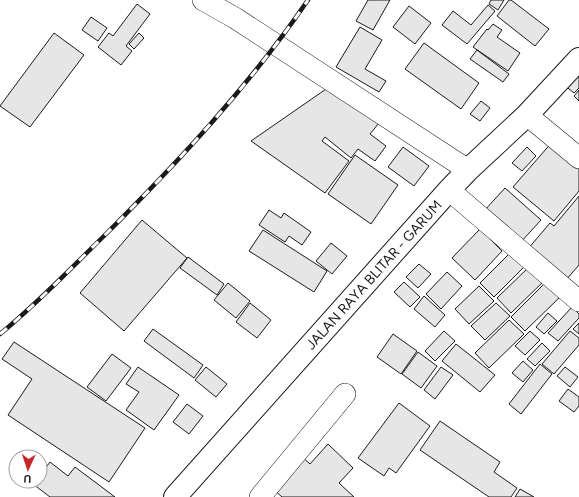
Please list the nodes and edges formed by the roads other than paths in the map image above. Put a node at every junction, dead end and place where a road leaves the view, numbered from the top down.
1 (203, 0) edge
2 (579, 59) edge
3 (526, 115) junction
4 (579, 158) edge
5 (468, 170) junction
6 (449, 190) junction
7 (579, 301) edge
8 (345, 394) dead end
9 (178, 496) edge
10 (260, 497) edge

1 - 5 street
2 - 3 highway, JALAN RAYA BLITAR - GARUM
3 - 4 street
3 - 5 highway, JALAN RAYA BLITAR - GARUM
5 - 6 highway, JALAN RAYA BLITAR - GARUM
6 - 7 street
6 - 9 highway, JALAN RAYA BLITAR - GARUM
8 - 10 street

